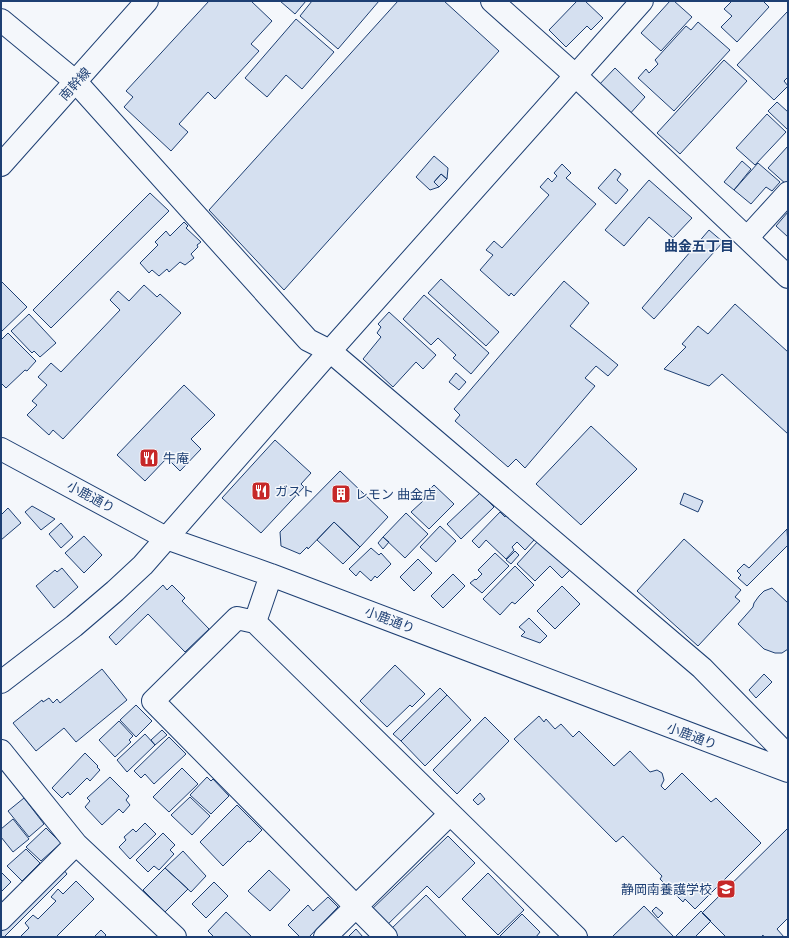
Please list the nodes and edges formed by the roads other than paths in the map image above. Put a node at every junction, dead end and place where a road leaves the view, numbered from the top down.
1 (147, 1) edge
2 (492, 1) edge
3 (642, 1) edge
4 (1, 20) edge
5 (576, 76) junction
6 (76, 82) junction
7 (1, 165) edge
8 (788, 193) edge
9 (747, 238) junction
10 (788, 277) edge
11 (330, 351) junction
12 (1, 449) edge
13 (166, 538) junction
14 (271, 575) junction
15 (255, 622) junction
16 (1, 682) edge
17 (1, 751) edge
18 (788, 756) edge
19 (788, 771) edge
20 (450, 814) junction
21 (76, 844) junction
22 (356, 907) junction
23 (1, 919) edge
24 (175, 937) edge
25 (325, 937) edge
26 (386, 937) edge
27 (576, 937) edge

1 - 6 street, 南幹線
2 - 5 street
3 - 5 street
4 - 6 street
5 - 9 street
5 - 11 street
6 - 7 street, 南幹線
6 - 11 street
8 - 9 street
9 - 10 street
11 - 13 street
11 - 18 street
12 - 13 street, 小鹿通り
13 - 14 street, 小鹿通り
13 - 16 street
14 - 15 street
14 - 19 street, 小鹿通り
15 - 20 street
15 - 22 street
17 - 21 street
20 - 22 street
20 - 27 street
21 - 23 street
21 - 24 street
22 - 25 street
22 - 26 street

